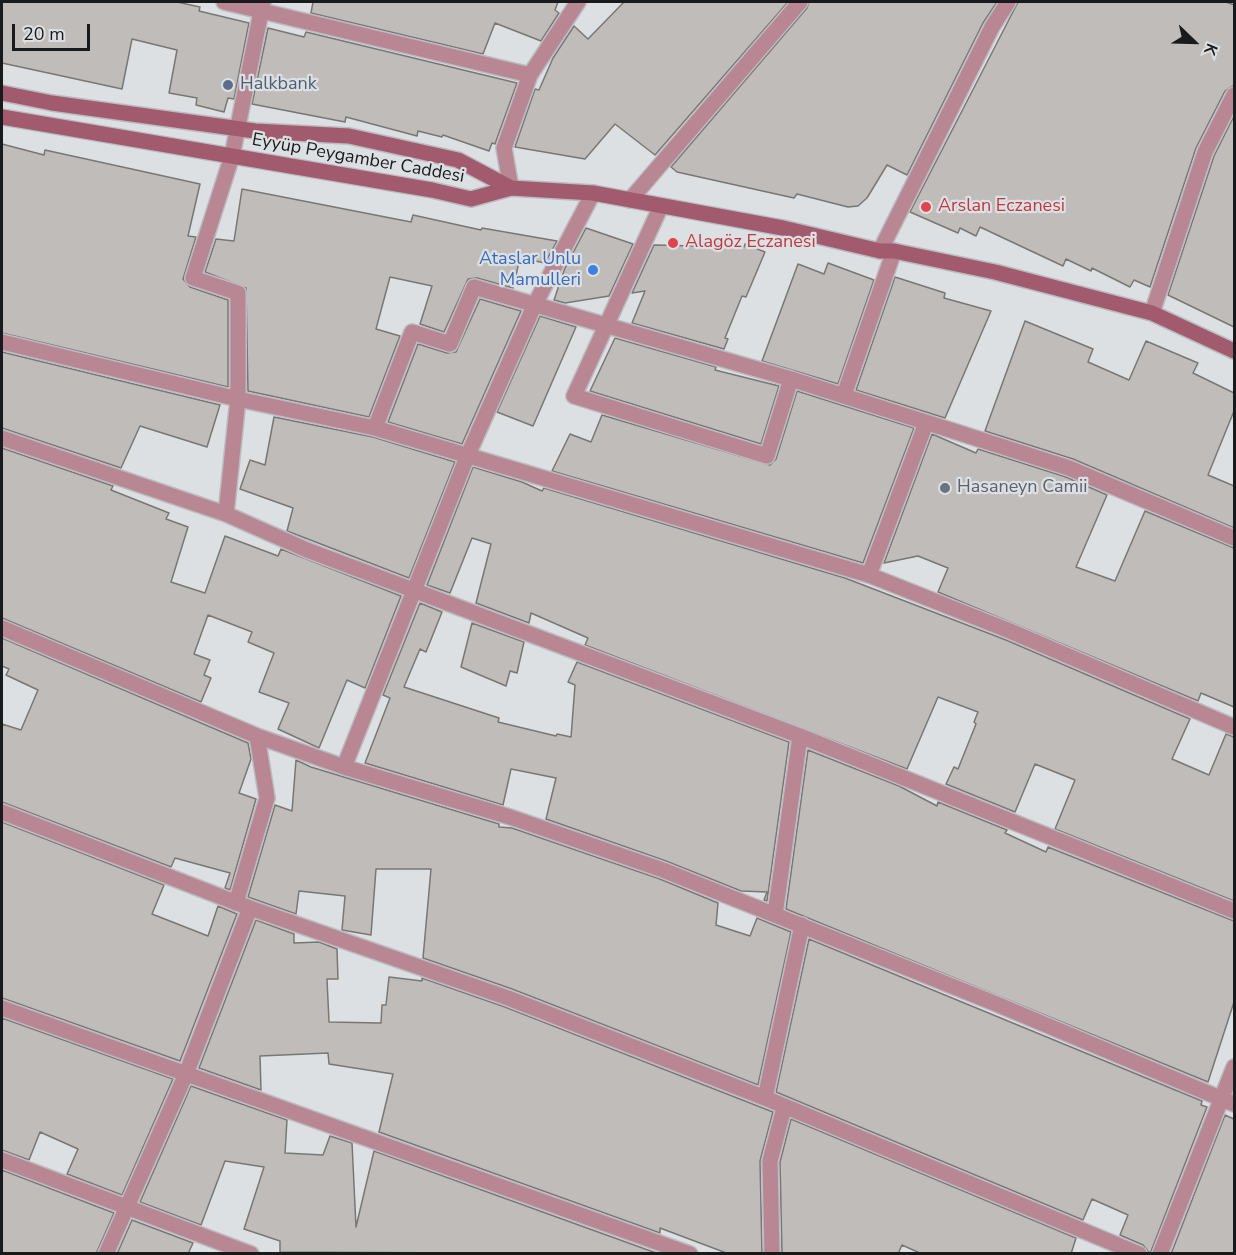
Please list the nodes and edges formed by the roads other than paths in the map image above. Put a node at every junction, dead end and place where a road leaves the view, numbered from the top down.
1 (225, 2) edge
2 (578, 2) edge
3 (800, 2) edge
4 (1008, 2) edge
5 (261, 5) edge
6 (530, 75) junction
7 (2, 93) edge
8 (1234, 95) edge
9 (2, 117) edge
10 (237, 128) junction
11 (232, 156) junction
12 (511, 188) junction
13 (594, 193) junction
14 (630, 200) junction
15 (661, 206) junction
16 (886, 251) junction
17 (535, 304) junction
18 (1152, 313) junction
19 (605, 326) junction
20 (2, 342) edge
21 (1234, 351) edge
22 (792, 379) junction
23 (844, 395) junction
24 (238, 399) junction
25 (926, 423) junction
26 (375, 428) junction
27 (2, 438) edge
28 (467, 457) junction
29 (226, 514) junction
30 (1234, 538) edge
31 (869, 575) junction
32 (413, 592) junction
33 (2, 628) edge
34 (1234, 727) edge
35 (257, 736) junction
36 (800, 736) junction
37 (344, 767) junction
38 (2, 812) edge
39 (243, 905) junction
40 (1234, 911) edge
41 (775, 915) junction
42 (802, 925) junction
43 (2, 1008) edge
44 (1234, 1067) edge
45 (186, 1074) junction
46 (765, 1098) junction
47 (1228, 1101) edge
48 (784, 1108) junction
49 (2, 1160) edge
50 (127, 1209) junction
51 (106, 1254) edge
52 (251, 1254) edge
53 (690, 1254) edge
54 (772, 1254) edge
55 (1139, 1254) edge
56 (1160, 1254) edge

1 - 5 street
2 - 6 street
3 - 14 street
4 - 16 street
5 - 6 street
5 - 10 street
6 - 12 street
7 - 10 street, Eyyüp Peygamber Caddesi
8 - 18 street
9 - 11 street, Eyyüp Peygamber Caddesi
10 - 11 street
10 - 12 street, Eyyüp Peygamber Caddesi
11 - 12 street, Eyyüp Peygamber Caddesi
11 - 24 street
12 - 13 street
13 - 14 street
13 - 17 street
14 - 15 street
15 - 16 street
15 - 19 street
16 - 18 street
16 - 23 street
17 - 19 street
17 - 26 street
17 - 28 street
18 - 21 street
19 - 22 street
19 - 22 street
20 - 24 street
22 - 23 street
23 - 25 street
24 - 26 street
24 - 29 street
25 - 30 street
25 - 31 street
26 - 28 street
27 - 29 street
28 - 31 street
28 - 32 street
29 - 32 street
31 - 34 street
32 - 36 street
32 - 37 street
33 - 35 street
35 - 37 street
35 - 39 street
36 - 40 street
36 - 41 street
37 - 41 street
38 - 39 street
39 - 45 street
39 - 46 street
41 - 42 street
42 - 46 street
42 - 47 street
43 - 45 street
44 - 47 street
45 - 50 street
45 - 53 street
46 - 48 street
47 - 56 street
48 - 54 street
48 - 55 street
49 - 50 street
50 - 51 street
50 - 52 street

